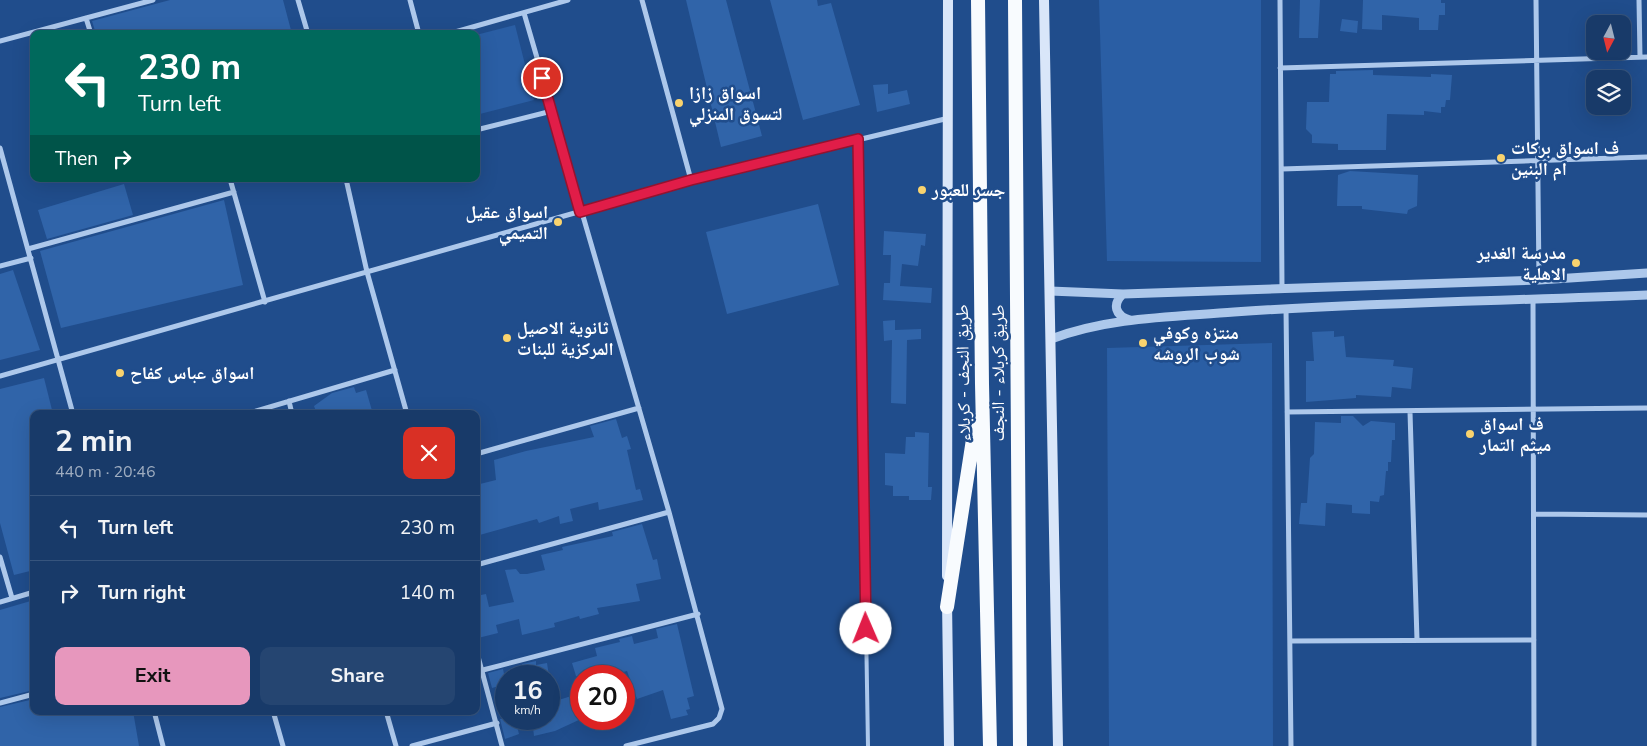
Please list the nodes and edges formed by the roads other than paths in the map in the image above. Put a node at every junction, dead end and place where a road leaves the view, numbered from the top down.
1 (153, 0) edge
2 (298, 0) edge
3 (410, 0) edge
4 (568, 0) edge
5 (642, 0) edge
6 (948, 0) edge
7 (978, 0) edge
8 (1015, 0) edge
9 (1044, 0) edge
10 (1280, 0) edge
11 (1536, 0) edge
12 (1639, 0) edge
13 (524, 13) junction
14 (86, 18) junction
15 (41, 30) edge
16 (89, 30) edge
17 (307, 30) edge
18 (418, 30) edge
19 (462, 30) edge
20 (30, 33) edge
21 (0, 41) edge
22 (1640, 57) junction
23 (1647, 57) edge
24 (1537, 62) junction
25 (1280, 68) junction
26 (552, 111) junction
27 (950, 118) junction
28 (480, 129) edge
29 (858, 139) junction
30 (0, 151) edge
31 (1647, 157) edge
32 (1538, 161) junction
33 (1282, 169) junction
34 (691, 180) junction
35 (231, 182) edge
36 (347, 182) edge
37 (234, 192) junction
38 (580, 212) junction
39 (28, 249) junction
40 (31, 258) junction
41 (0, 266) edge
42 (367, 272) junction
43 (1647, 273) edge
44 (1539, 280) junction
45 (1282, 288) junction
46 (1050, 291) junction
47 (1123, 294) junction
48 (1647, 295) edge
49 (1533, 300) junction
50 (264, 302) junction
51 (1286, 308) junction
52 (1130, 320) junction
53 (1051, 339) junction
54 (59, 360) junction
55 (395, 370) junction
56 (0, 376) edge
57 (982, 384) junction
58 (289, 401) junction
59 (639, 408) junction
60 (1647, 408) edge
61 (72, 410) edge
62 (259, 410) edge
63 (291, 410) edge
64 (406, 410) edge
65 (1533, 410) junction
66 (1287, 412) junction
67 (1410, 412) junction
68 (480, 453) edge
69 (669, 512) junction
70 (1534, 514) junction
71 (1647, 515) edge
72 (0, 557) edge
73 (480, 564) edge
74 (30, 593) edge
75 (12, 598) junction
76 (0, 602) edge
77 (947, 607) junction
78 (698, 614) junction
79 (1417, 640) junction
80 (1534, 640) junction
81 (1290, 642) junction
82 (480, 661) edge
83 (483, 670) junction
84 (30, 695) edge
85 (0, 704) edge
86 (155, 715) edge
87 (274, 715) edge
88 (387, 715) edge
89 (495, 715) edge
90 (495, 724) edge
91 (499, 730) edge
92 (163, 746) edge
93 (282, 746) edge
94 (396, 746) edge
95 (412, 746) edge
96 (502, 746) edge
97 (626, 746) edge
98 (868, 746) edge
99 (949, 746) edge
100 (990, 746) edge
101 (1020, 746) edge
102 (1058, 746) edge
103 (1291, 746) edge
104 (1534, 746) edge

1 - 14 street
2 - 17 street
3 - 18 street
4 - 13 street
5 - 34 street
6 - 27 main road
7 - 57 highway, طريق النجف - کربلاء
8 - 101 highway, طريق کربلاء - النجف
9 - 46 main road
10 - 25 street
11 - 24 street
12 - 22 street
13 - 19 street
13 - 26 street
14 - 15 street
14 - 16 street
20 - 21 street
22 - 23 street
22 - 24 street
24 - 25 street
24 - 32 street
25 - 33 street
26 - 28 street
26 - 38 street
27 - 29 street
27 - 77 main road
29 - 34 street
29 - 98 lane
30 - 39 street
31 - 32 street
32 - 33 street
32 - 44 street
33 - 45 street
34 - 38 street
35 - 37 street
36 - 42 street
37 - 39 street
37 - 50 street
38 - 42 street
38 - 59 street
39 - 40 street
40 - 41 street
40 - 54 street
42 - 50 street
42 - 55 street
43 - 44 street
44 - 45 street
45 - 47 street
46 - 47 street
46 - 53 main road
47 - 52 street
48 - 49 street
49 - 51 street
49 - 65 street
50 - 54 street
51 - 52 street
51 - 66 street
52 - 53 street
53 - 102 main road
54 - 56 street
54 - 61 street
55 - 58 street
55 - 64 street
57 - 77 highway
57 - 100 highway, طريق النجف - کربلاء
58 - 62 street
58 - 63 street
59 - 68 street
59 - 69 street
60 - 65 street
65 - 67 street
65 - 70 street
66 - 67 street
66 - 81 street
67 - 79 street
69 - 73 street
69 - 78 street
70 - 71 street
70 - 80 street
72 - 75 street
74 - 75 street
75 - 76 street
77 - 99 main road
78 - 83 street
78 - 97 street
79 - 80 street
79 - 81 street
80 - 104 street
81 - 103 street
82 - 83 street
83 - 89 street
84 - 85 street
86 - 92 street
87 - 93 street
88 - 94 street
90 - 95 street
91 - 96 street

